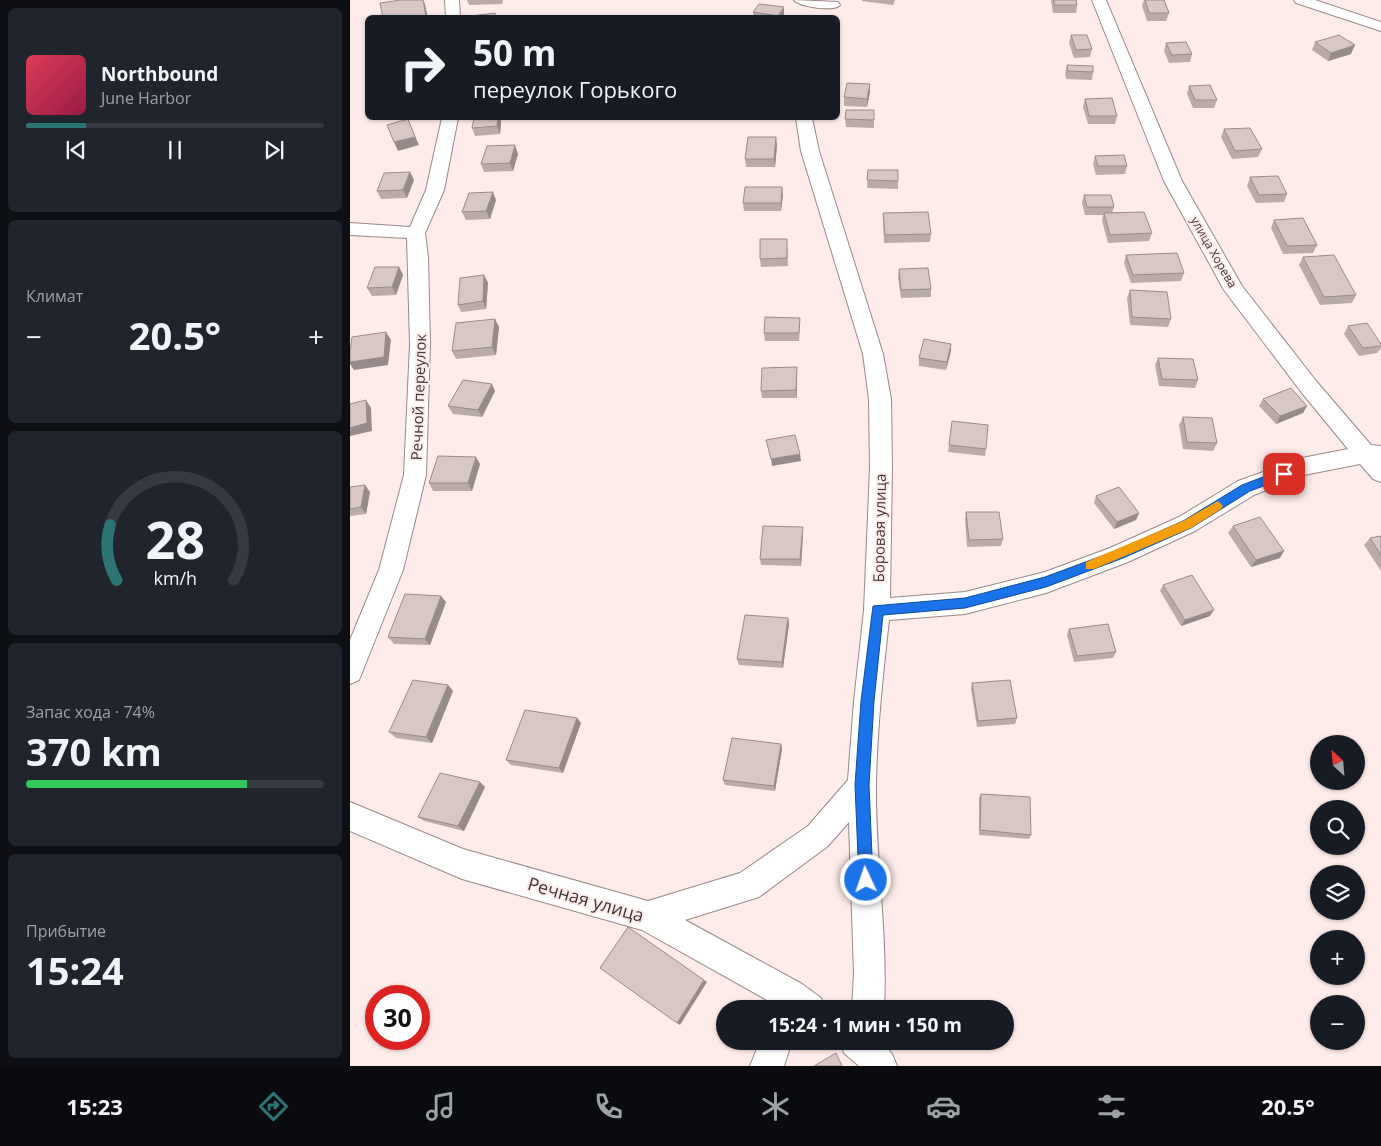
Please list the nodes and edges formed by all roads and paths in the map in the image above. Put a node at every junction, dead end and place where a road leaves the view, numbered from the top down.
1 (452, 0) edge
2 (802, 0) edge
3 (1099, 0) edge
4 (1302, 0) edge
5 (832, 7) edge
6 (452, 15) edge
7 (1381, 27) edge
8 (450, 120) edge
9 (804, 120) edge
10 (350, 229) edge
11 (416, 233) junction
12 (1373, 454) edge
13 (1381, 473) edge
14 (877, 610) junction
15 (350, 672) edge
16 (862, 785) junction
17 (350, 816) edge
18 (648, 916) junction
19 (789, 1000) edge
20 (869, 1000) edge
21 (773, 1050) edge
22 (767, 1066) edge

1 - 6 street
2 - 5 street
3 - 12 street, улица Хорева
4 - 7 street
8 - 11 street
9 - 14 street, Боровая улица
10 - 11 street
11 - 15 street, Речной переулок
12 - 13 street, улица Хорева
12 - 14 street
14 - 16 street, Боровая улица
16 - 18 street
16 - 20 street, Боровая улица
17 - 18 street, Речная улица
18 - 19 street, Речная улица
21 - 22 street

